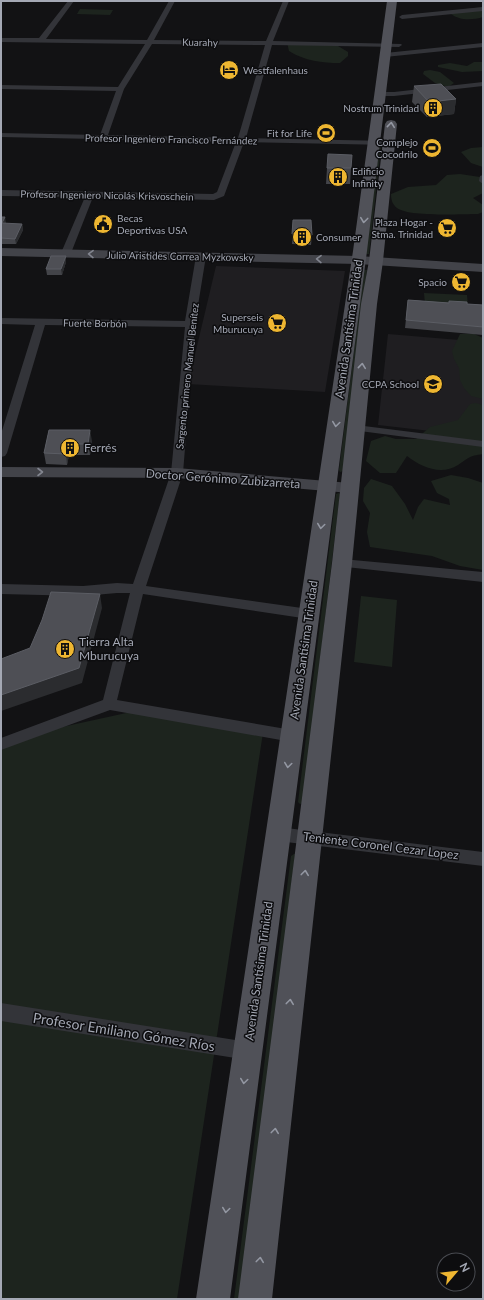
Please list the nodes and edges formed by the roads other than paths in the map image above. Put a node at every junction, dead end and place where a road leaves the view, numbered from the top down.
1 (71, 1) edge
2 (172, 1) edge
3 (286, 1) edge
4 (392, 1) edge
5 (404, 1) edge
6 (483, 9) edge
7 (402, 17) junction
8 (1, 40) edge
9 (41, 40) junction
10 (150, 41) junction
11 (269, 43) junction
12 (483, 45) edge
13 (386, 50) junction
14 (399, 50) junction
15 (397, 67) dead end
16 (396, 81) dead end
17 (483, 84) edge
18 (1, 87) edge
19 (120, 88) junction
20 (380, 94) junction
21 (393, 102) junction
22 (1, 135) edge
23 (103, 137) junction
24 (241, 140) junction
25 (374, 142) junction
26 (389, 143) junction
27 (483, 178) edge
28 (483, 181) edge
29 (1, 193) edge
30 (90, 195) junction
31 (366, 199) junction
32 (383, 200) junction
33 (1, 252) edge
34 (66, 253) junction
35 (201, 256) junction
36 (358, 260) junction
37 (376, 261) junction
38 (483, 268) edge
39 (1, 321) edge
40 (41, 322) junction
41 (190, 324) junction
42 (356, 428) junction
43 (483, 444) edge
44 (1, 453) edge
45 (1, 472) edge
46 (177, 473) junction
47 (327, 487) junction
48 (350, 488) junction
49 (342, 563) junction
50 (483, 577) edge
51 (1, 589) edge
52 (138, 589) junction
53 (309, 614) junction
54 (109, 704) junction
55 (292, 736) junction
56 (1, 744) edge
57 (278, 834) junction
58 (310, 837) junction
59 (483, 859) edge
60 (2, 1014) edge
61 (248, 1051) junction
62 (213, 1299) edge
63 (255, 1299) edge

1 - 9 street
2 - 10 street
3 - 11 street
4 - 13 main road, Avenida Santísima Trinidad
5 - 7 main road
6 - 7 street
7 - 14 main road
8 - 9 street, Kuarahy
9 - 10 street, Kuarahy
10 - 11 street, Kuarahy
10 - 19 street
11 - 13 street, Kuarahy
11 - 24 street
12 - 14 street, Kuarahy
13 - 14 street, Kuarahy
13 - 20 main road, Avenida Santísima Trinidad
14 - 15 main road
16 - 21 main road, Avenida Santísima Trinidad
17 - 21 street
18 - 19 street
19 - 23 street
20 - 21 street
20 - 25 main road, Avenida Santísima Trinidad
26 -> 21 main road, Avenida Santísima Trinidad
22 - 23 street, Profesor Ingeniero Francisco Fernández
23 - 24 street, Profesor Ingeniero Francisco Fernández
24 - 25 street, Profesor Ingeniero Francisco Fernández
24 - 30 street, Profesor Ingeniero Nicolás Krisvoschein
25 - 26 street, Profesor Ingeniero Francisco Fernández
25 - 31 main road, Avenida Santísima Trinidad
26 - 32 main road, Avenida Santísima Trinidad
27 - 28 street
29 - 30 street, Profesor Ingeniero Nicolás Krisvoschein
30 - 34 street
31 - 32 main road
31 -> 36 main road, Avenida Santísima Trinidad
32 - 37 main road, Avenida Santísima Trinidad
33 - 34 main road, Julio Aristides Correa Myzkowsky
35 -> 34 main road, Julio Aristides Correa Myzkowsky
36 -> 35 main road, Julio Aristides Correa Myzkowsky
35 - 41 street, Sargento primero Manuel Benítez
36 - 37 main road, Julio Aristides Correa Myzkowsky
36 -> 47 main road, Avenida Santísima Trinidad
37 - 38 main road
42 -> 37 main road, Avenida Santísima Trinidad
39 - 40 street, Fuerte Borbón
40 - 41 street, Fuerte Borbón
40 - 44 street
41 - 46 street, Sargento primero Manuel Benítez
42 - 43 street
42 - 48 main road, Avenida Santísima Trinidad
45 -> 46 main road, Doctor Gerónimo Zubizarreta
46 - 47 main road, Doctor Gerónimo Zubizarreta
46 - 52 street
47 - 48 main road, Doctor Gerónimo Zubizarreta
47 -> 53 main road, Avenida Santísima Trinidad
48 - 49 main road, Avenida Santísima Trinidad
49 - 50 street
49 - 58 main road, Avenida Santísima Trinidad
51 - 52 street
52 - 53 street
52 - 54 street
53 - 55 main road, Avenida Santísima Trinidad
54 - 55 street
54 - 56 street
55 -> 57 main road, Avenida Santísima Trinidad
57 - 58 street, Teniente Coronel Cezar Lopez
57 - 61 main road, Avenida Santísima Trinidad
58 - 59 street, Teniente Coronel Cezar Lopez
63 -> 58 main road, Avenida Santísima Trinidad
60 - 61 street, Profesor Emiliano Gómez Ríos
61 -> 62 main road, Avenida Santísima Trinidad

